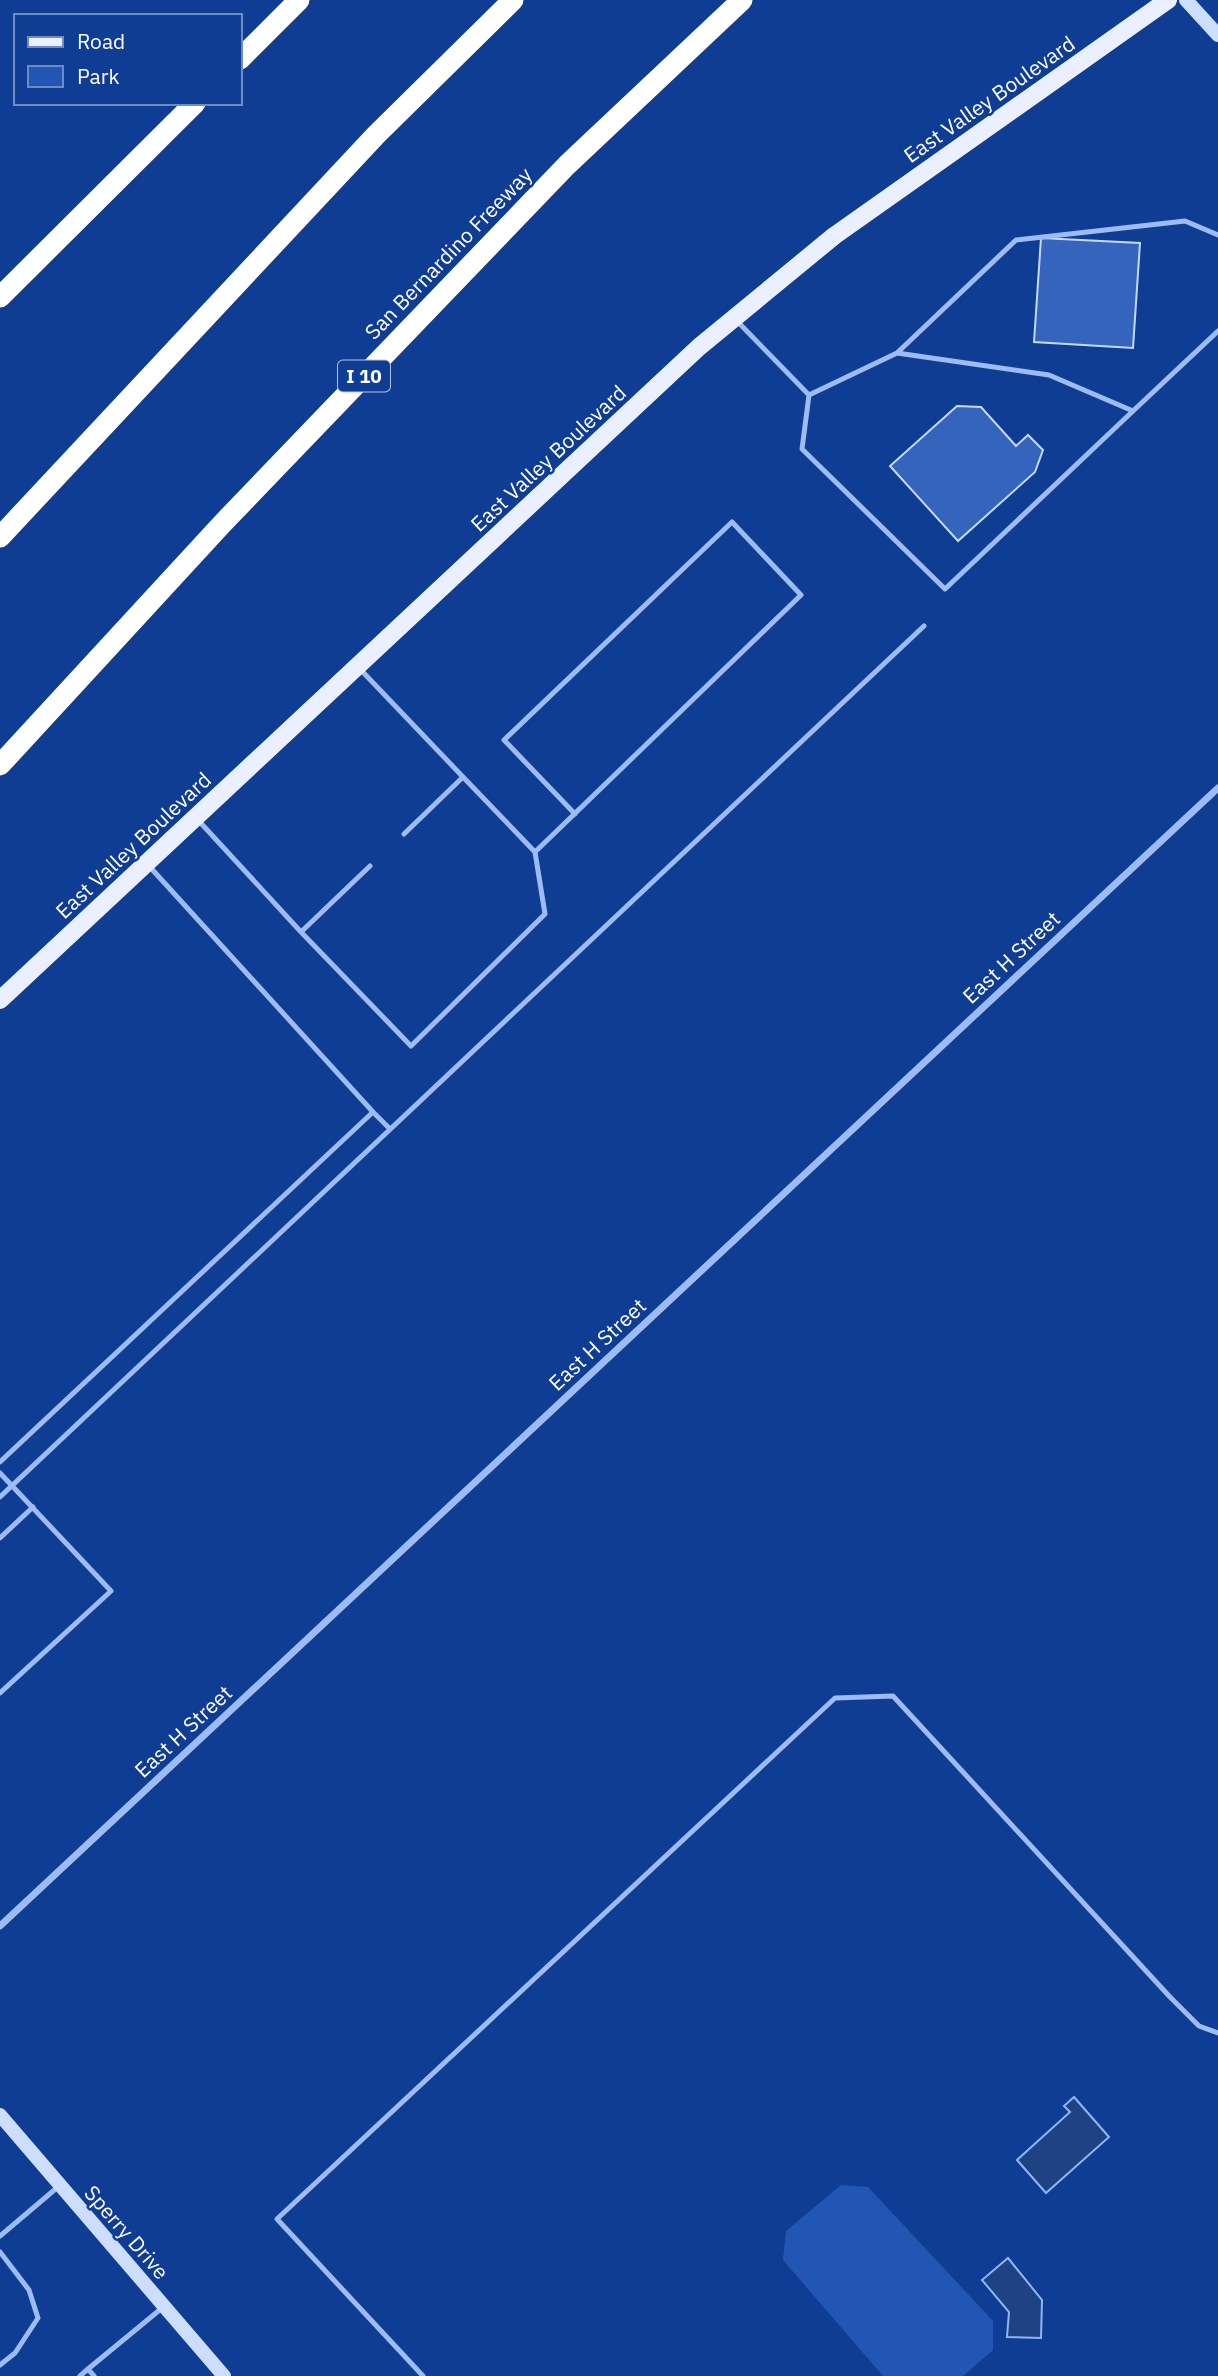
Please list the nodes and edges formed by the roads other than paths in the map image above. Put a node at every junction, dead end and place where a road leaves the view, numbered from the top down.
1 (299, 0) edge
2 (513, 0) edge
3 (742, 0) edge
4 (1168, 0) edge
5 (1185, 0) edge
6 (1218, 35) edge
7 (242, 57) edge
8 (193, 105) edge
9 (1218, 235) edge
10 (0, 297) edge
11 (734, 318) junction
12 (1218, 331) edge
13 (897, 353) junction
14 (809, 395) junction
15 (1133, 411) junction
16 (0, 537) edge
17 (925, 626) dead end
18 (358, 666) junction
19 (0, 765) edge
20 (463, 777) junction
21 (1218, 788) edge
22 (575, 814) junction
23 (195, 818) junction
24 (404, 834) dead end
25 (535, 852) junction
26 (147, 864) junction
27 (370, 866) dead end
28 (302, 932) junction
29 (0, 1000) edge
30 (373, 1112) junction
31 (390, 1129) junction
32 (0, 1462) edge
33 (0, 1473) edge
34 (12, 1485) junction
35 (0, 1497) edge
36 (33, 1507) junction
37 (0, 1538) edge
38 (0, 1693) edge
39 (0, 1926) edge
40 (1218, 2033) edge
41 (0, 2115) edge
42 (59, 2186) junction
43 (0, 2236) edge
44 (0, 2252) edge
45 (164, 2307) junction
46 (0, 2365) edge
47 (88, 2368) junction
48 (80, 2376) edge
49 (94, 2376) edge
50 (224, 2376) edge
51 (423, 2376) edge

1 - 7 highway
2 - 16 highway
3 - 19 highway, San Bernardino Freeway / I 10
4 - 11 main road, East Valley Boulevard
5 - 6 street
8 - 10 highway
9 - 13 lane
11 - 14 lane
11 - 18 main road, East Valley Boulevard
12 - 15 lane
13 - 14 lane
13 - 15 lane
14 - 15 lane
17 - 31 lane
18 - 20 lane
18 - 23 main road, East Valley Boulevard
20 - 24 lane
20 - 25 lane
21 - 39 street, East H Street
22 - 22 lane
22 - 25 lane
23 - 26 main road, East Valley Boulevard
23 - 28 lane
25 - 28 lane
26 - 29 main road, East Valley Boulevard
26 - 30 lane
27 - 28 lane
30 - 31 lane
30 - 32 lane
31 - 34 lane
33 - 34 lane
34 - 35 lane
34 - 36 lane
36 - 37 lane
36 - 38 lane
40 - 51 lane
41 - 42 street, Sperry Drive
42 - 43 lane
42 - 45 street, Sperry Drive
44 - 46 lane
45 - 47 lane
45 - 50 street, Sperry Drive
47 - 48 lane
47 - 49 lane

